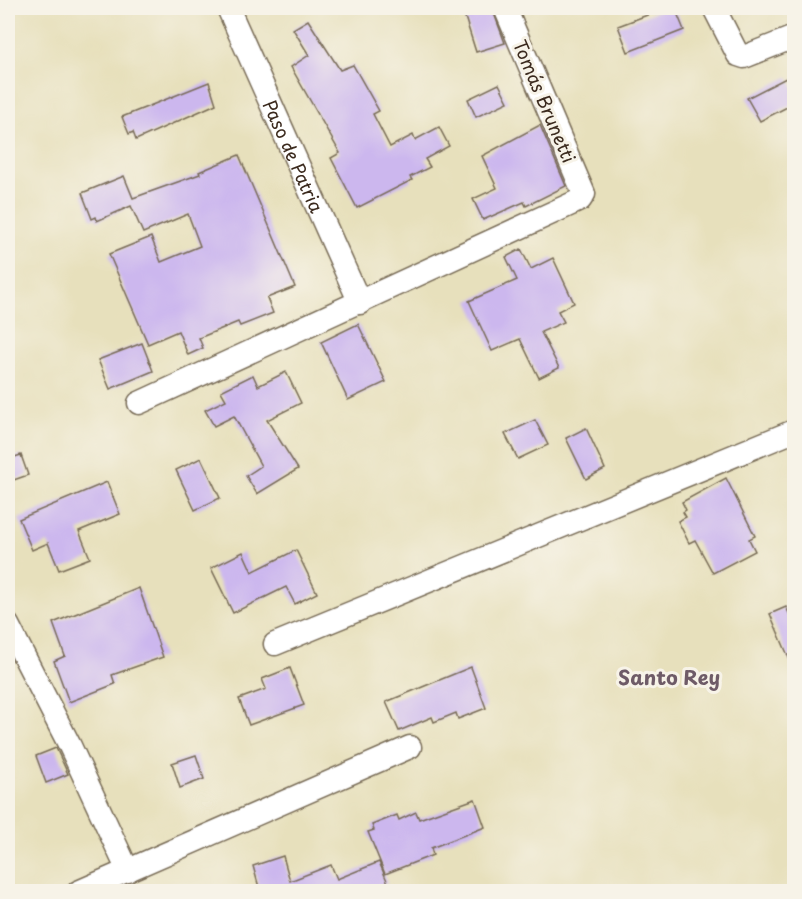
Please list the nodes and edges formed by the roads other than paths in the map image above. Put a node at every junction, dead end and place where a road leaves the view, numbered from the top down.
1 (228, 8) edge
2 (505, 8) edge
3 (714, 8) edge
4 (795, 37) edge
5 (360, 303) junction
6 (139, 403) dead end
7 (795, 431) edge
8 (8, 625) edge
9 (275, 644) dead end
10 (410, 747) dead end
11 (128, 871) junction
12 (78, 891) edge

1 - 5 street, Paso de Patria
2 - 5 street, Tomás Brunetti
3 - 4 street
5 - 6 street
7 - 9 street
8 - 11 street
10 - 11 street
11 - 12 street

